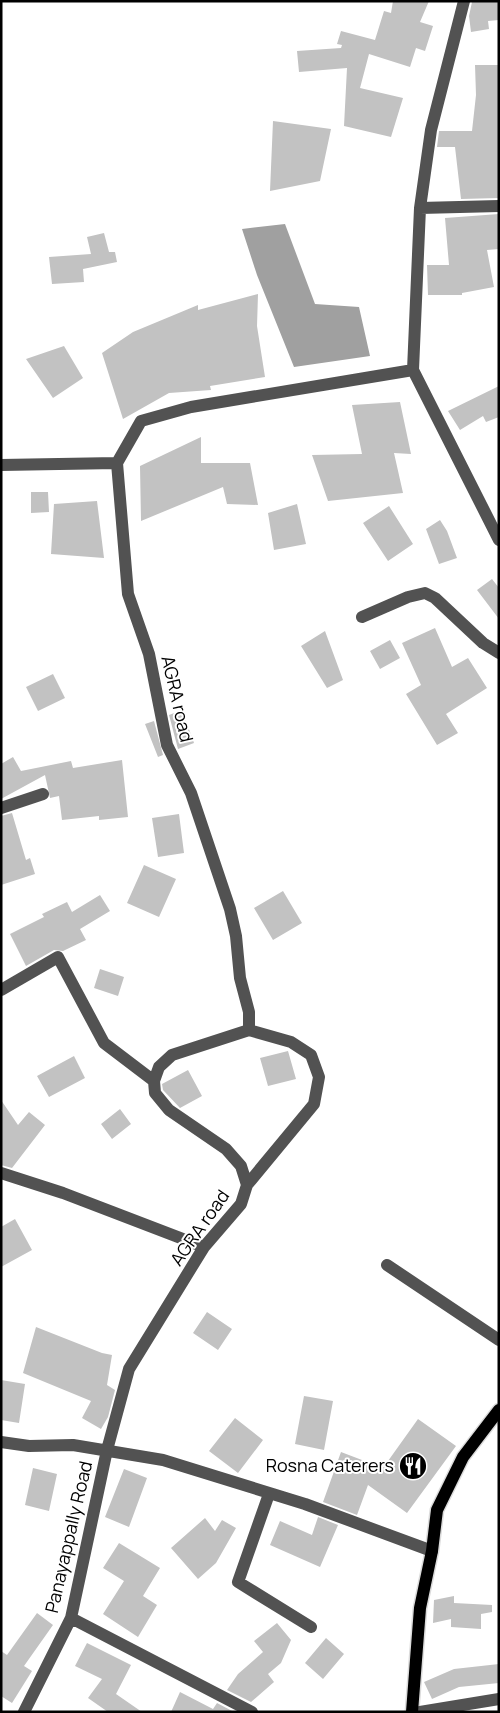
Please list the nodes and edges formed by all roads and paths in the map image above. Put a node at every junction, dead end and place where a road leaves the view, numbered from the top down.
1 (464, 1) edge
2 (499, 206) edge
3 (420, 208) junction
4 (413, 370) junction
5 (117, 462) junction
6 (1, 465) edge
7 (499, 540) edge
8 (362, 617) dead end
9 (499, 653) edge
10 (42, 794) dead end
11 (1, 808) edge
12 (1, 990) edge
13 (249, 1030) junction
14 (154, 1081) junction
15 (1, 1173) edge
16 (247, 1185) junction
17 (204, 1247) junction
18 (387, 1265) dead end
19 (499, 1340) edge
20 (499, 1410) edge
21 (1, 1442) edge
22 (107, 1450) junction
23 (269, 1494) junction
24 (432, 1551) junction
25 (71, 1618) junction
26 (311, 1627) dead end
27 (499, 1699) edge
28 (24, 1712) edge
29 (252, 1712) edge
30 (412, 1712) edge
31 (420, 1712) edge

1 - 3 street
2 - 3 street
3 - 4 street
4 - 5 street
4 - 7 street
5 - 6 street
5 - 13 street, AGRA road
8 - 9 street
10 - 11 street
12 - 14 street
13 - 14 street
13 - 16 street
14 - 16 street, AGRA road
15 - 17 street
16 - 17 street, AGRA road
17 - 22 street, AGRA road
18 - 19 street
20 - 24 main road
21 - 22 street
22 - 23 street
22 - 25 street, Panayappally Road
23 - 24 street
23 - 26 street
24 - 30 main road
25 - 28 street, Panayappally Road
25 - 29 street
27 - 31 street

